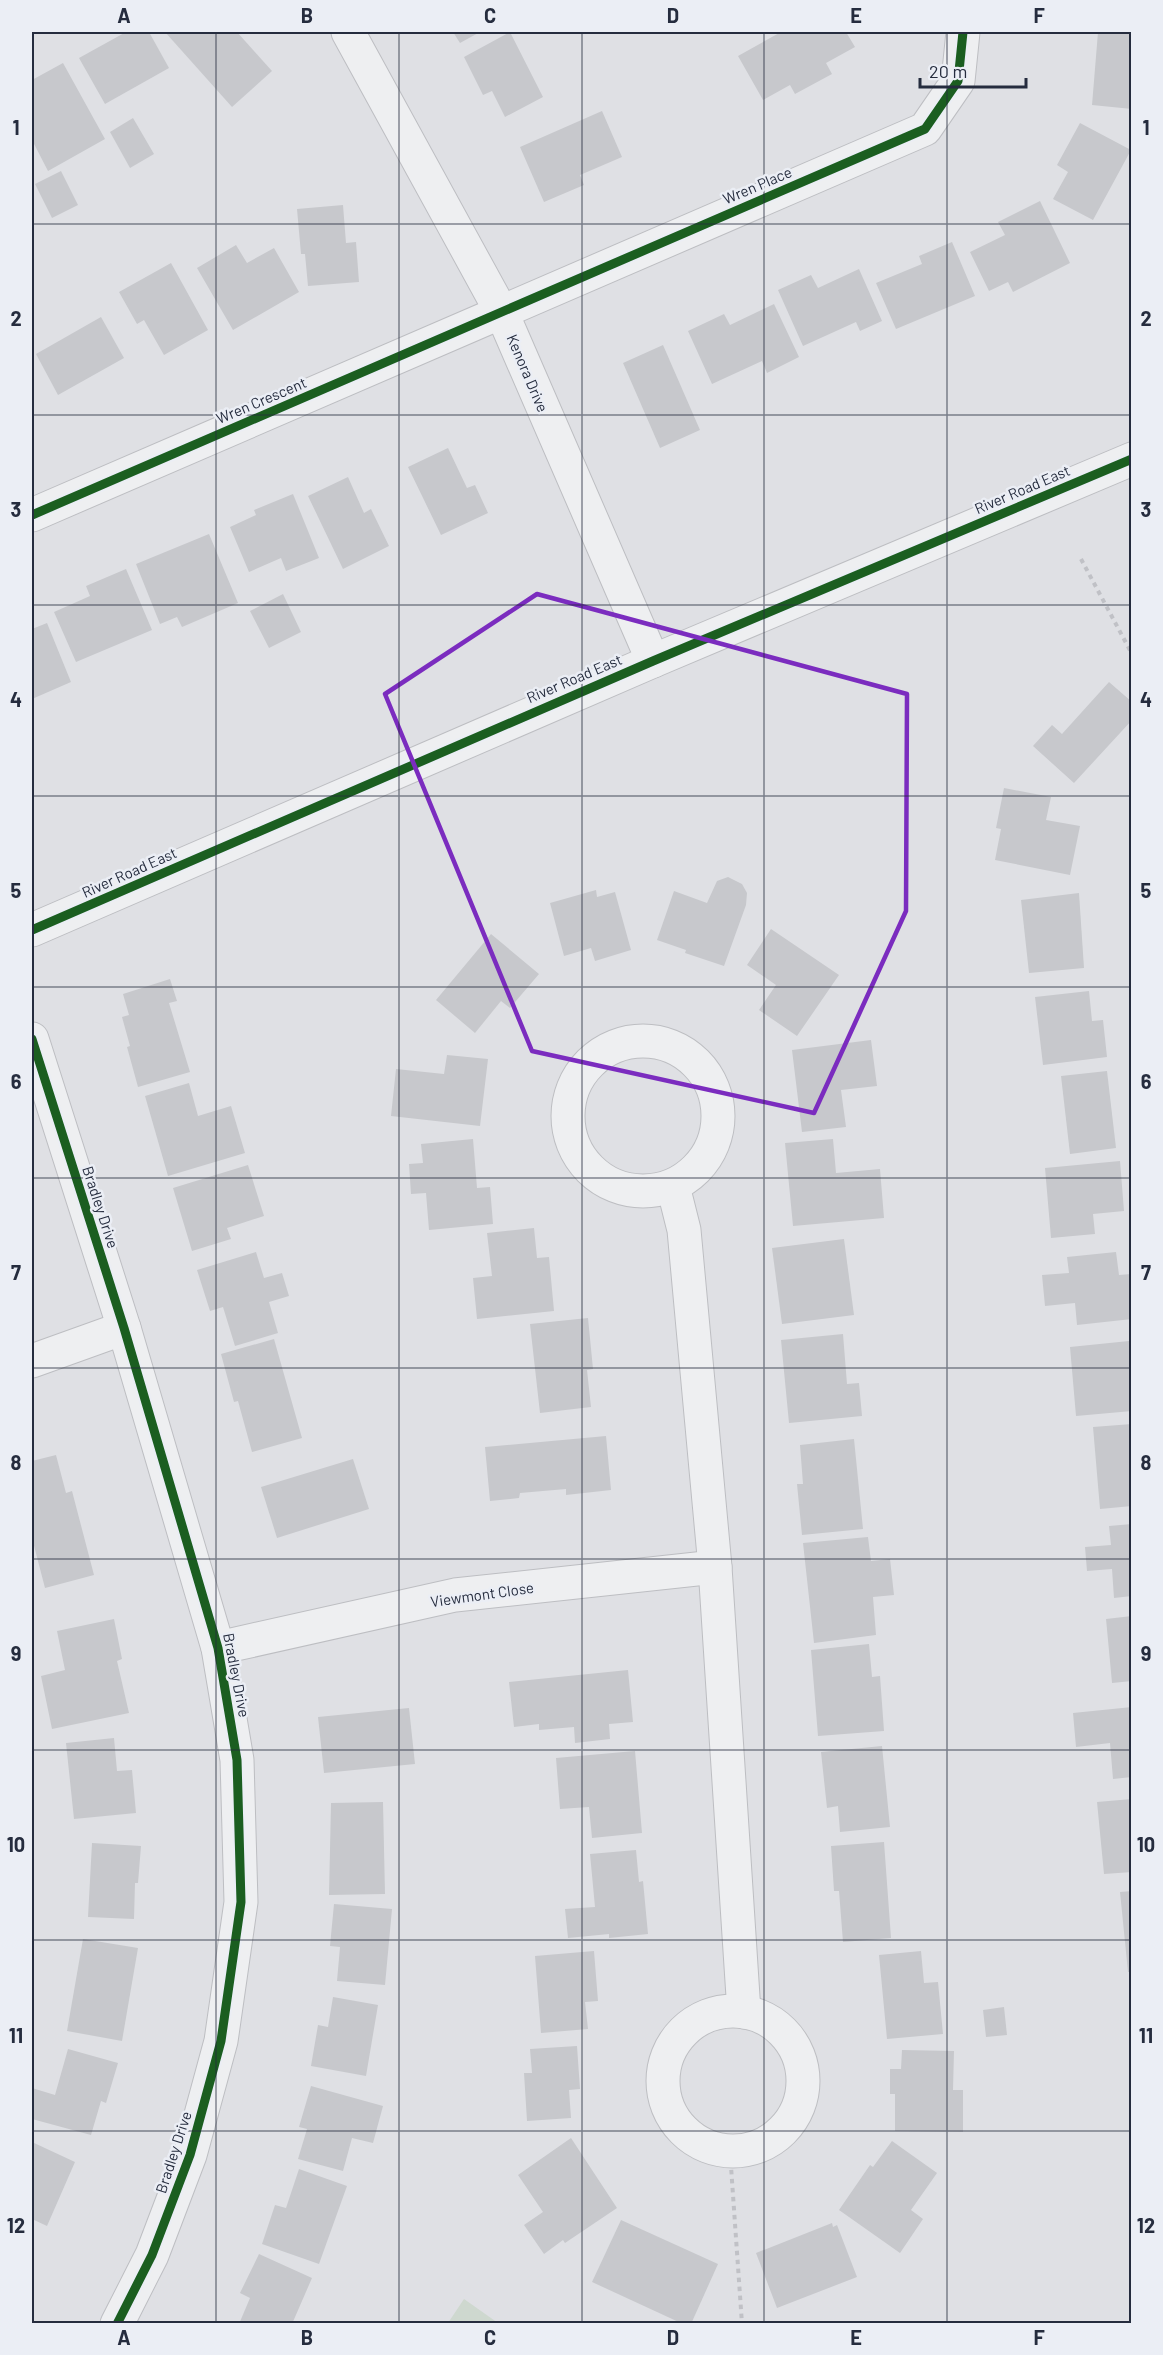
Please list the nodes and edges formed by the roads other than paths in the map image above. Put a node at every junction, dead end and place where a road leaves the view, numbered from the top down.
1 (348, 32) edge
2 (963, 32) edge
3 (502, 313) junction
4 (1131, 459) edge
5 (32, 515) edge
6 (653, 661) junction
7 (32, 930) edge
8 (32, 1039) edge
9 (673, 1186) junction
10 (124, 1328) junction
11 (32, 1361) edge
12 (715, 1567) junction
13 (218, 1648) junction
14 (744, 2012) junction
15 (117, 2324) edge

1 - 3 street, Kenora Drive
2 - 3 street, Wren Place
3 - 5 street, Wren Crescent
3 - 6 street, Kenora Drive
4 - 6 street, River Road East
6 - 7 street, River Road East
8 - 10 street, Bradley Drive
9 - 9 street
9 - 12 street
10 - 11 street
10 - 13 street, Bradley Drive
12 - 13 street, Viewmont Close
12 - 14 street
13 - 15 street, Bradley Drive
14 - 14 street

